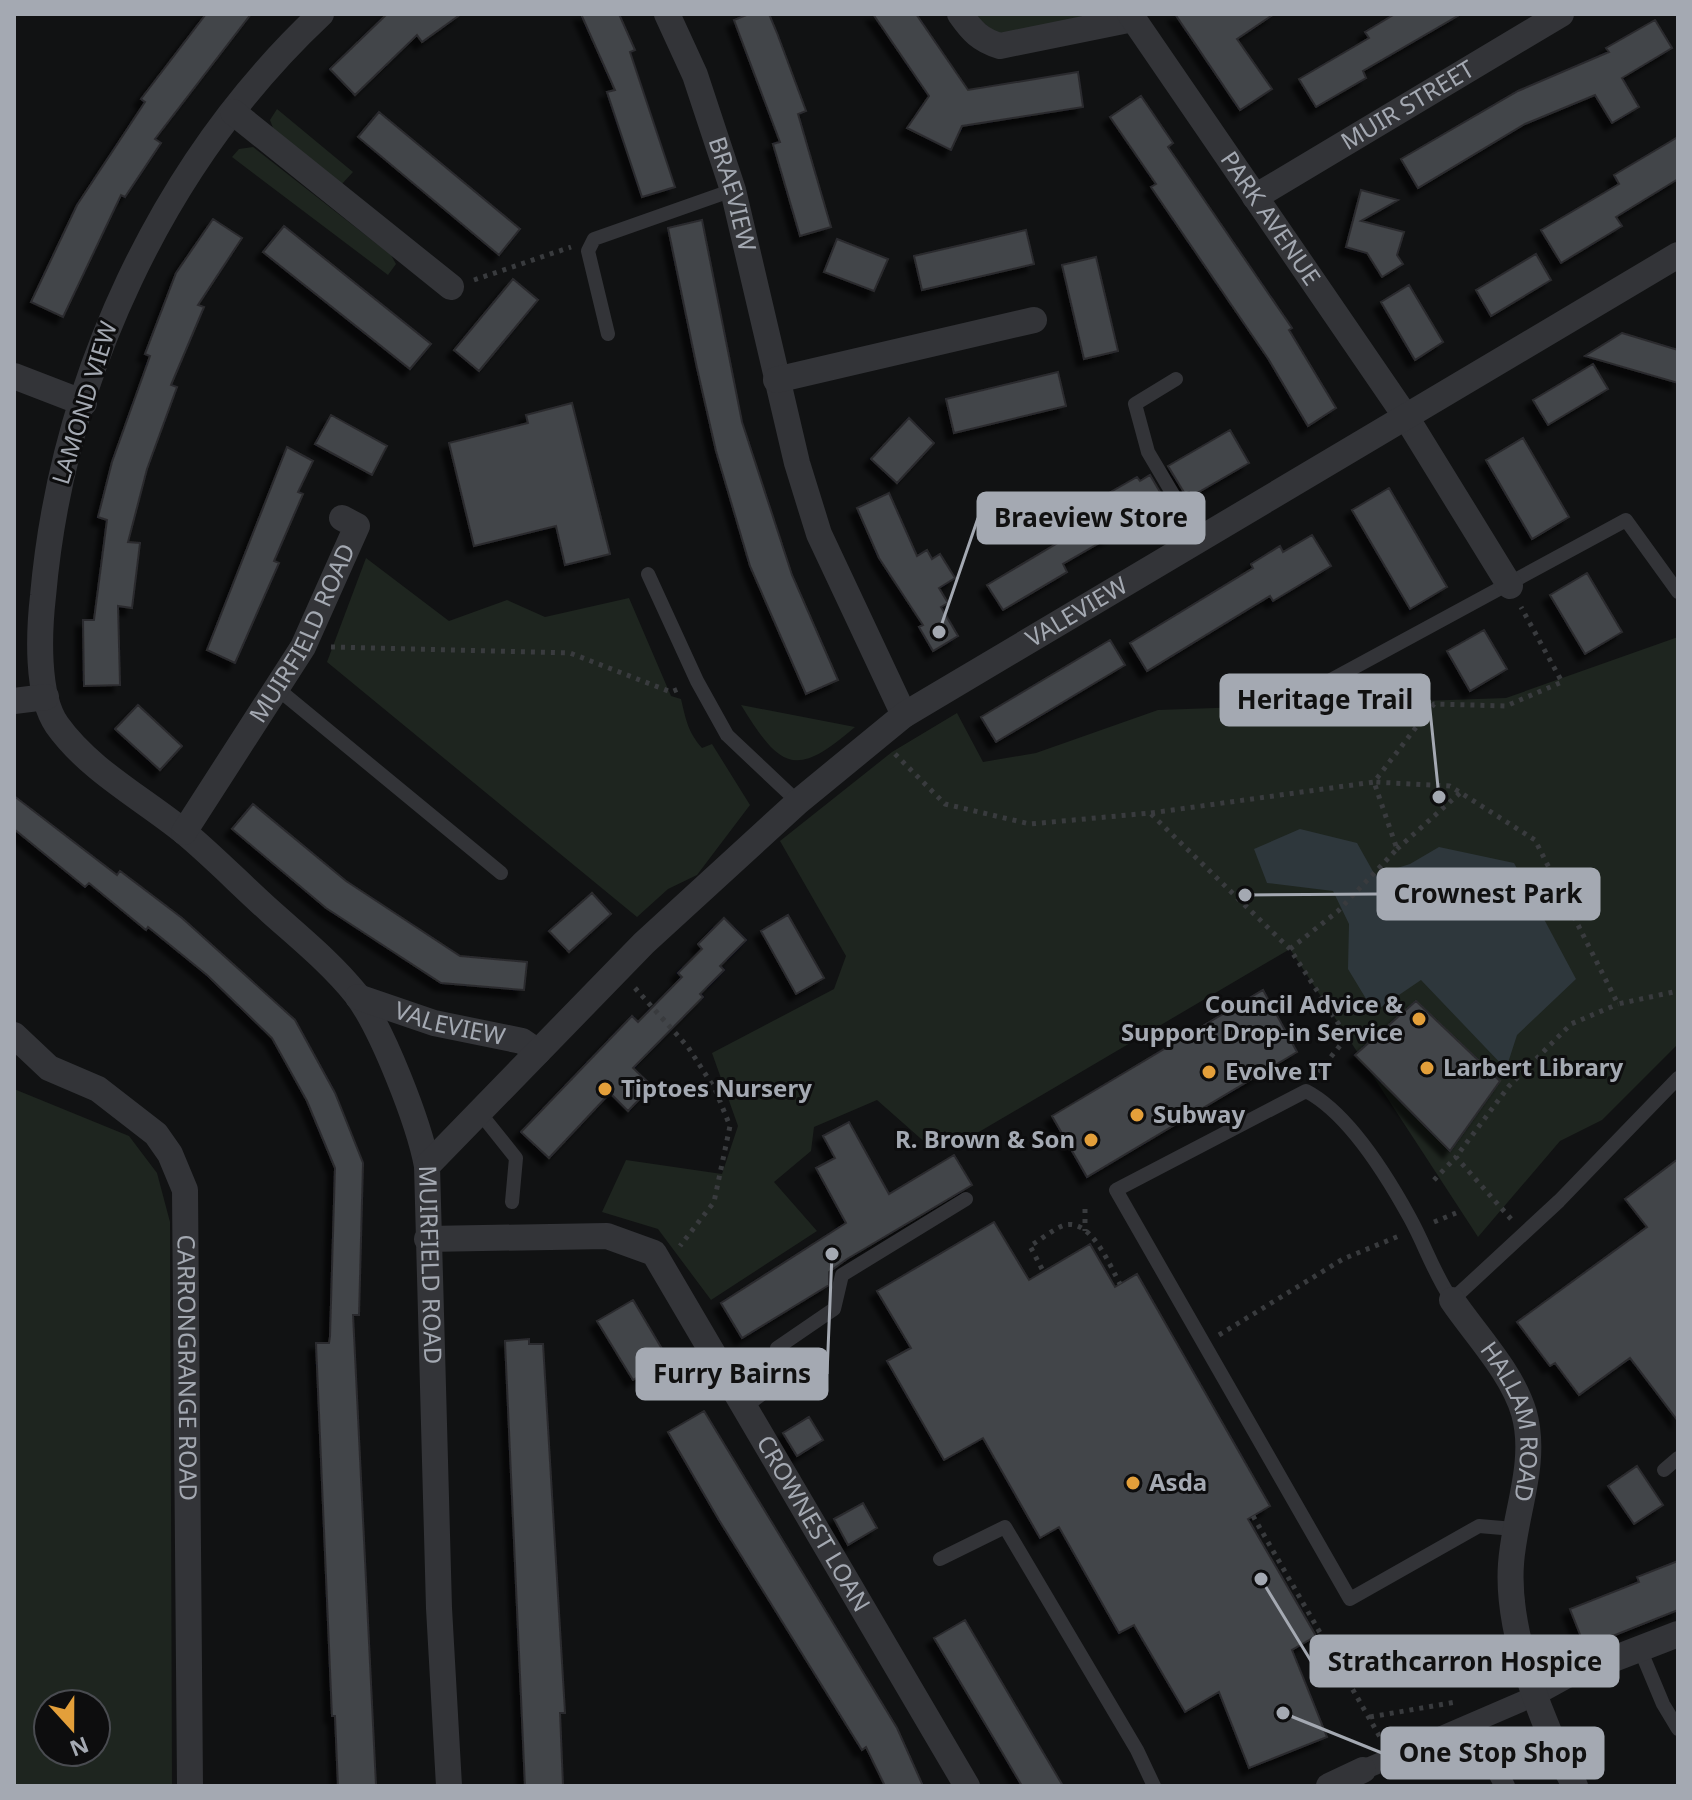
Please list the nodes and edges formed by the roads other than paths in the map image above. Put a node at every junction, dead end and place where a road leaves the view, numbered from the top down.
1 (321, 14) edge
2 (667, 14) edge
3 (960, 14) edge
4 (1561, 14) edge
5 (1132, 16) edge
6 (233, 112) junction
7 (733, 190) junction
8 (1255, 197) junction
9 (1678, 255) edge
10 (451, 287) road end
11 (1034, 320) dead end
12 (608, 334) dead end
13 (14, 376) edge
14 (1176, 379) dead end
15 (776, 380) junction
16 (84, 403) junction
17 (1406, 417) junction
18 (342, 518) dead end
19 (1200, 540) junction
20 (648, 574) dead end
21 (1510, 586) junction
22 (1678, 592) edge
23 (1331, 680) dead end
24 (279, 690) junction
25 (46, 697) junction
26 (14, 701) edge
27 (904, 715) junction
28 (56, 724) joint
29 (798, 802) junction
30 (184, 832) junction
31 (501, 873) dead end
32 (358, 997) junction
33 (14, 1035) edge
34 (538, 1052) junction
35 (1678, 1078) edge
36 (480, 1113) junction
37 (427, 1166) junction
38 (966, 1199) dead end
39 (512, 1202) dead end
40 (427, 1239) junction
41 (1452, 1300) junction
42 (746, 1406) junction
43 (1678, 1458) edge
44 (1664, 1470) dead end
45 (1514, 1529) junction
46 (940, 1559) dead end
47 (1678, 1634) edge
48 (1640, 1649) junction
49 (1577, 1673) joint
50 (1537, 1695) junction
51 (1471, 1724) junction
52 (1678, 1729) edge
53 (1363, 1770) joint
54 (190, 1786) edge
55 (449, 1786) edge
56 (967, 1786) edge
57 (1154, 1786) edge
58 (1329, 1786) edge
59 (1505, 1786) edge
60 (1575, 1786) edge

1 - 6 street, LAMOND VIEW
2 - 7 street, BRAEVIEW
3 - 5 street, PARK AVENUE
4 - 8 street, MUIR STREET
5 - 8 street, PARK AVENUE
6 - 10 street
6 - 16 street, LAMOND VIEW
7 - 12 lane
7 - 15 street, BRAEVIEW
8 - 17 street, PARK AVENUE
9 - 17 street, VALEVIEW
11 - 15 street
13 - 16 street
14 - 19 lane
15 - 27 street, BRAEVIEW
16 - 25 street, LAMOND VIEW
17 - 19 street, VALEVIEW
17 - 21 street, PARK AVENUE
18 - 24 street, MUIRFIELD ROAD
19 - 27 street, VALEVIEW
20 - 29 lane
21 - 22 lane
21 - 23 lane
24 - 30 street, MUIRFIELD ROAD
24 - 31 lane
25 - 26 street
25 - 28 street, LAMOND VIEW
27 - 29 street, VALEVIEW
28 - 30 street, MUIRFIELD ROAD
29 - 34 street, VALEVIEW
30 - 32 street, MUIRFIELD ROAD
32 - 34 street, VALEVIEW
32 - 37 street, MUIRFIELD ROAD
33 - 54 street, CARRONGRANGE ROAD
34 - 36 street, VALEVIEW
35 - 41 lane
36 - 37 street, VALEVIEW
36 - 39 lane
37 - 40 street, MUIRFIELD ROAD
38 - 42 lane
40 - 42 street, CROWNEST LOAN
40 - 55 street, MUIRFIELD ROAD
41 - 45 street, HALLAM ROAD
41 - 45 lane
42 - 56 street, CROWNEST LOAN
43 - 44 lane
45 - 50 street, HALLAM ROAD
46 - 57 lane
47 - 48 street
48 - 49 street
48 - 52 lane
49 - 50 street
50 - 51 street
50 - 60 street, HALLAM ROAD
51 - 53 street
51 - 59 street
53 - 58 street

